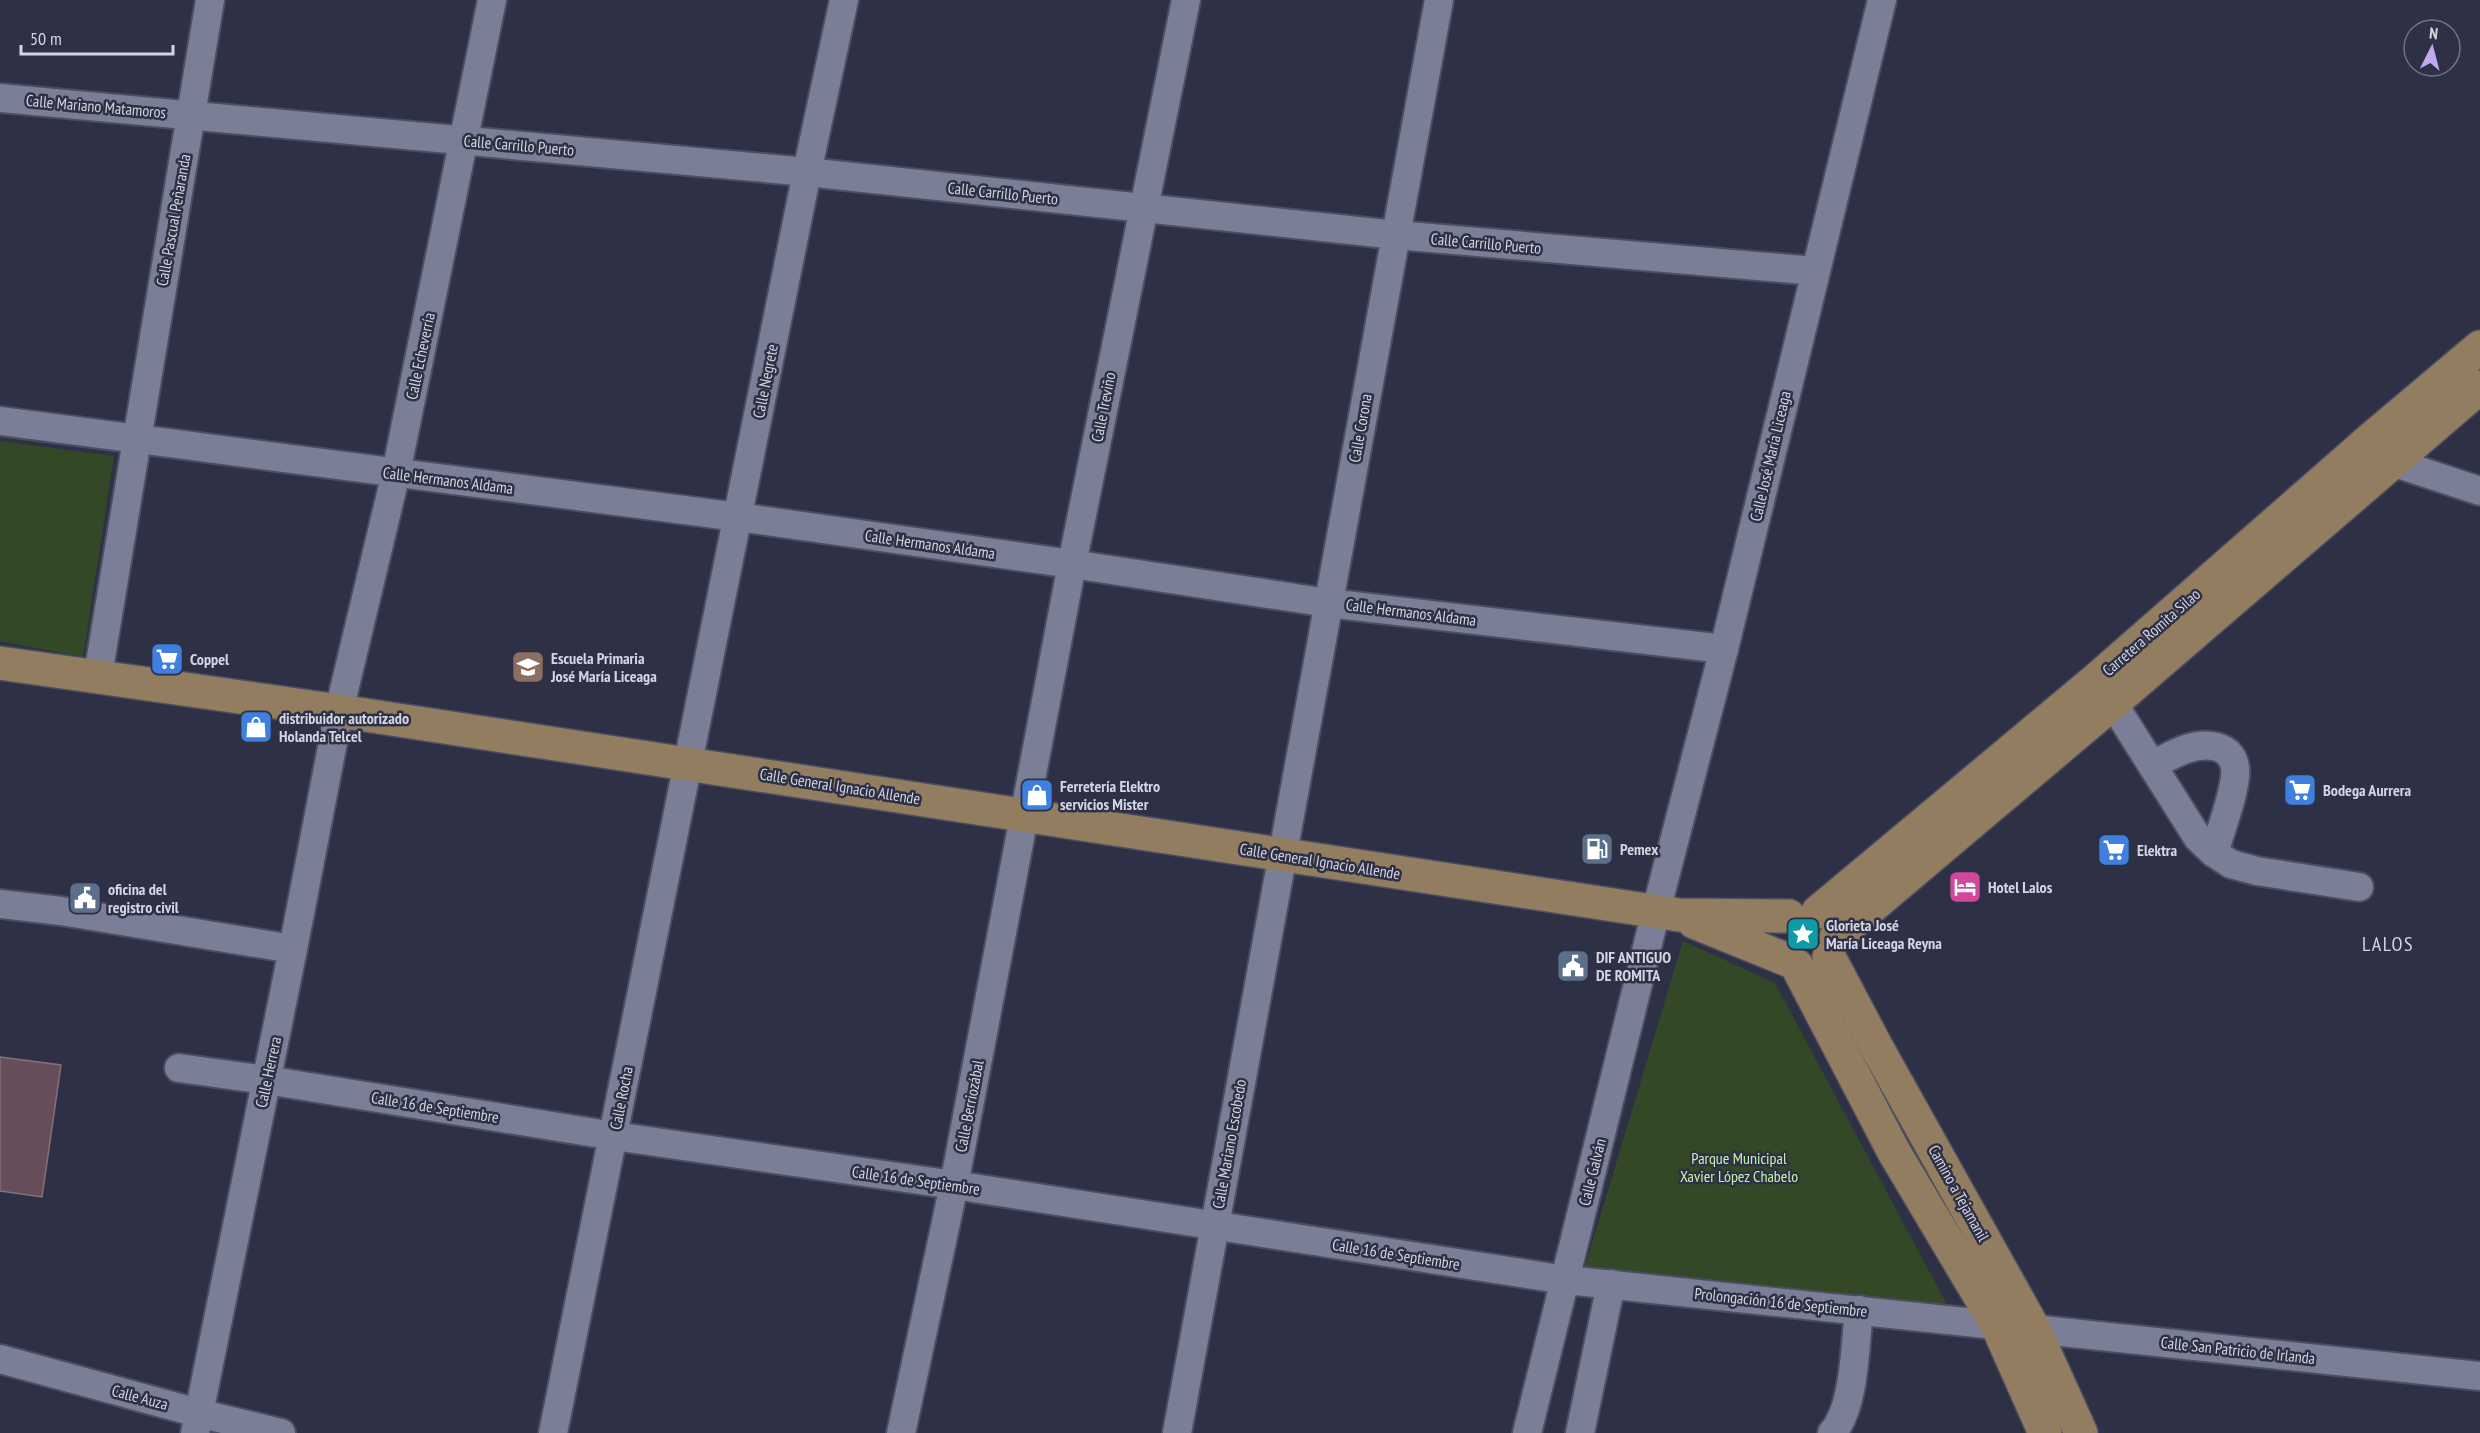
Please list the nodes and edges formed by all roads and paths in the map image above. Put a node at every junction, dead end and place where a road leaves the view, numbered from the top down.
1 (210, 0) edge
2 (492, 0) edge
3 (844, 0) edge
4 (1186, 0) edge
5 (1439, 0) edge
6 (1882, 0) edge
7 (0, 98) edge
8 (191, 113) junction
9 (464, 140) junction
10 (807, 172) junction
11 (1143, 208) junction
12 (1396, 235) junction
13 (1815, 271) junction
14 (2480, 347) edge
15 (2480, 387) edge
16 (0, 421) edge
17 (136, 439) junction
18 (2382, 450) junction
19 (396, 473) junction
20 (2480, 491) edge
21 (738, 517) junction
22 (1072, 564) junction
23 (1328, 603) junction
24 (1724, 649) junction
25 (0, 663) edge
26 (98, 675) junction
27 (2105, 691) junction
28 (339, 711) junction
29 (689, 764) junction
30 (2152, 765) junction
31 (1023, 814) junction
32 (2214, 853) junction
33 (1282, 856) junction
34 (2359, 887) dead end
35 (0, 904) edge
36 (1667, 913) junction
37 (1818, 930) junction
38 (293, 949) junction
39 (1794, 964) junction
40 (179, 1068) dead end
41 (266, 1080) junction
42 (614, 1136) junction
43 (954, 1185) junction
44 (1214, 1226) junction
45 (1566, 1280) junction
46 (1611, 1284) junction
47 (1859, 1310) junction
48 (1997, 1325) junction
49 (2034, 1329) junction
50 (0, 1359) edge
51 (2480, 1376) edge
52 (196, 1423) edge
53 (2037, 1426) edge
54 (281, 1433) edge
55 (554, 1433) edge
56 (901, 1433) edge
57 (1177, 1433) edge
58 (1527, 1433) edge
59 (1580, 1433) edge
60 (1832, 1433) edge
61 (2081, 1433) edge

1 - 8 street, Calle Pascual Peñaranda
2 - 9 street, Calle Echeverría
3 - 10 street, Calle Negrete
4 - 11 street, Calle Treviño
5 - 12 street, Calle Corona
6 - 13 street, Calle José María Liceaga
7 - 8 street, Calle Mariano Matamoros
8 - 9 street, Calle Carrillo Puerto
8 - 17 street, Calle Pascual Peñaranda
9 - 10 street, Calle Carrillo Puerto
9 - 19 street, Calle Echeverría
10 - 11 street, Calle Carrillo Puerto
10 - 21 street, Calle Negrete
11 - 12 street, Calle Carrillo Puerto
11 - 22 street, Calle Treviño
12 - 13 street, Calle Carrillo Puerto
12 - 23 street, Calle Corona
13 - 24 street, Calle José María Liceaga
14 - 18 main road, Carretera Romita Silao
15 - 18 main road, Carretera Romita Silao
16 - 17 street, Calle Hermanos Aldama
17 - 19 street, Calle Hermanos Aldama
17 - 26 street, Calle Pascual Peñaranda
18 - 20 street
18 - 27 main road, Carretera Romita Silao
19 - 21 street, Calle Hermanos Aldama
19 - 28 street, Calle Echeverría
21 - 22 street, Calle Hermanos Aldama
21 - 29 street, Calle Negrete
22 - 23 street, Calle Hermanos Aldama
22 - 31 street, Calle Treviño
23 - 24 street, Calle Hermanos Aldama
23 - 33 street, Calle Corona
24 - 36 street, Calle José María Liceaga
25 - 26 main road, Calle General Ignacio Allende
26 - 28 main road, Calle General Ignacio Allende
27 - 30 street
27 - 37 main road, Carretera Romita Silao
28 - 29 main road, Calle General Ignacio Allende
28 - 38 street, Calle Herrera
29 - 31 main road, Calle General Ignacio Allende
29 - 42 street, Calle Rocha
30 - 32 street
30 - 32 street
31 - 33 main road, Calle General Ignacio Allende
31 - 43 street, Calle Berriozábal
32 - 34 street
33 - 36 main road, Calle General Ignacio Allende
33 - 44 street, Calle Mariano Escobedo
35 - 38 street
36 - 37 main road, Calle General Ignacio Allende
36 - 39 main road, Calle General Ignacio Allende
36 - 45 street, Calle Galván
37 - 39 main road
37 - 39 main road, Camino a Tejamanil
37 - 49 main road, Camino a Tejamanil
38 - 41 street, Calle Herrera
39 - 48 main road, Camino a Tejamanil
40 - 41 street, Calle 16 de Septiembre
41 - 42 street, Calle 16 de Septiembre
41 - 52 street, Calle Herrera
42 - 43 street, Calle 16 de Septiembre
42 - 55 street, Calle Rocha
43 - 44 street, Calle 16 de Septiembre
43 - 56 street, Calle Berriozábal
44 - 45 street, Calle 16 de Septiembre
44 - 57 street, Calle Mariano Escobedo
45 - 46 street, Prolongación 16 de Septiembre
45 - 58 street, Calle Galván
46 - 47 street, Prolongación 16 de Septiembre
46 - 59 street
47 - 48 street, Prolongación 16 de Septiembre
47 - 60 street
48 - 49 street, Calle San Patricio de Irlanda
48 - 53 main road, Camino a Tejamanil
49 - 51 street, Calle San Patricio de Irlanda
49 - 61 main road, Camino a Tejamanil
50 - 52 street, Calle Auza
52 - 54 street, Calle Auza

